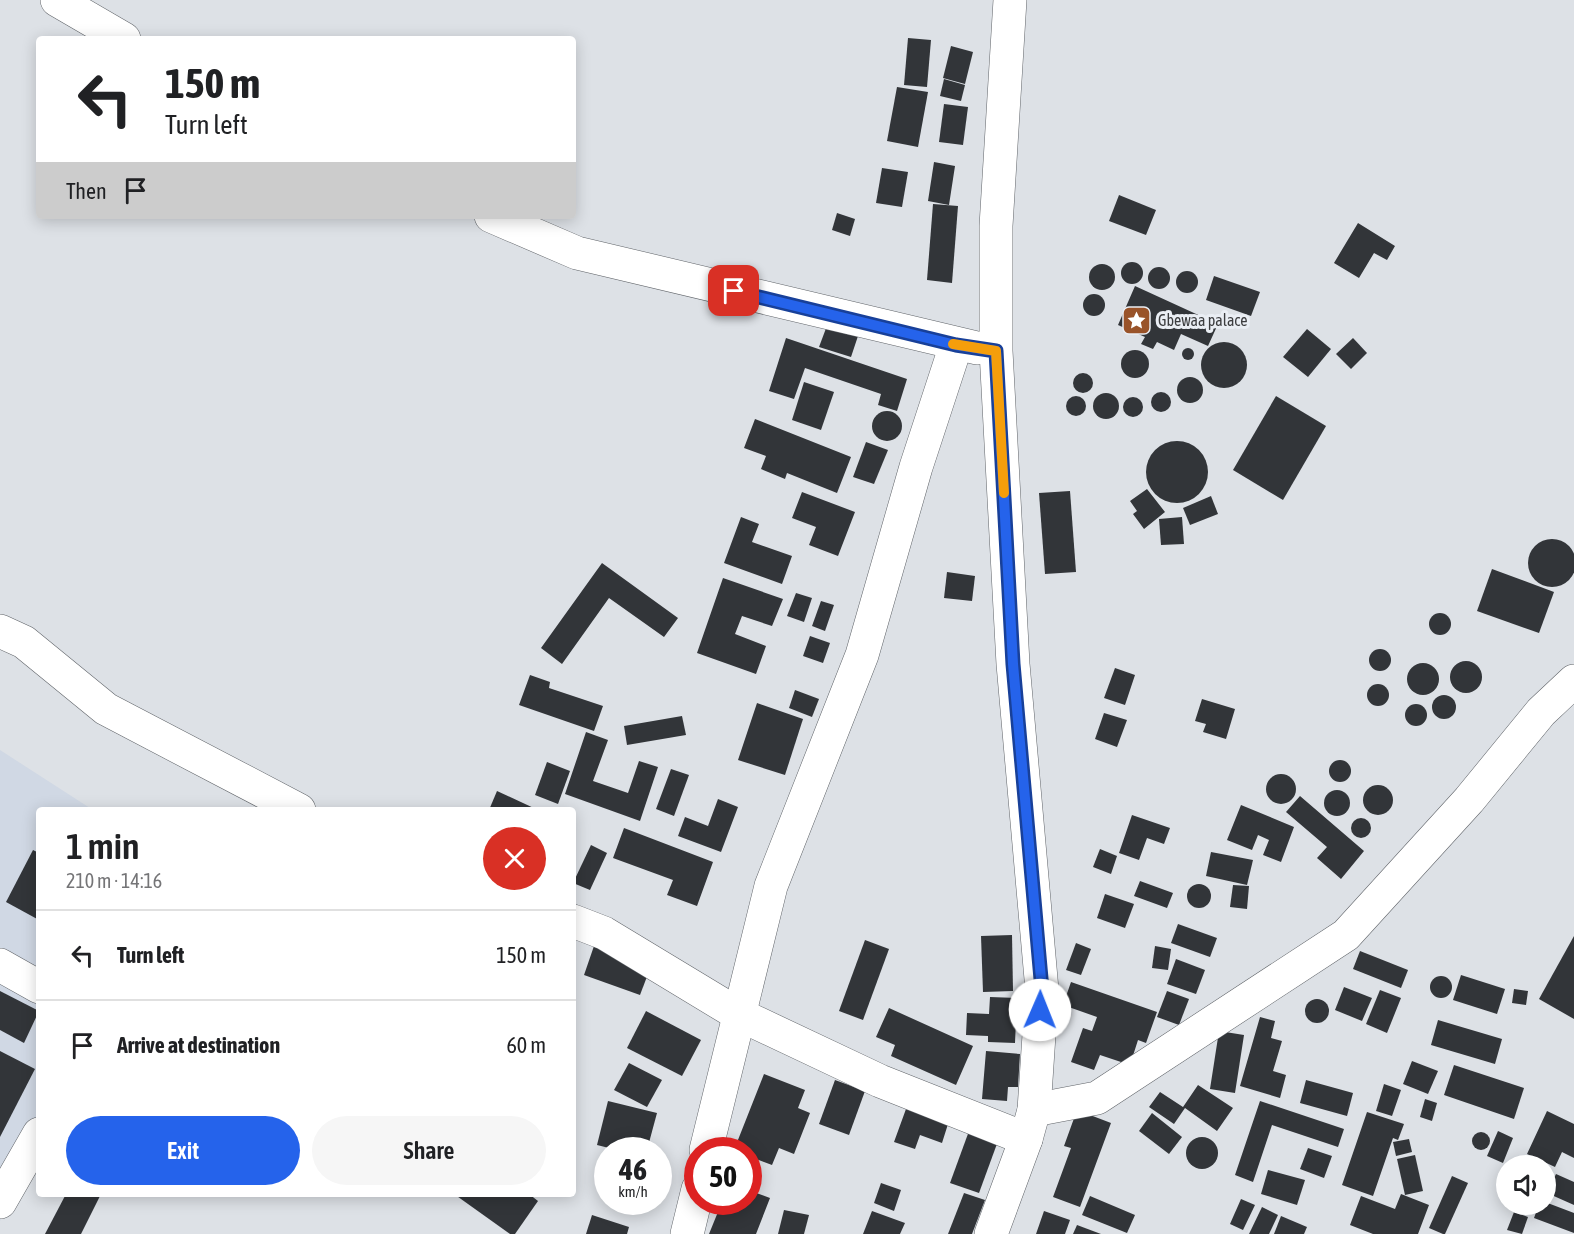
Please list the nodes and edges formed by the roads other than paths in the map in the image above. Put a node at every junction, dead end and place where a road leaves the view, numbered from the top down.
1 (57, 0) edge
2 (1010, 0) edge
3 (119, 36) edge
4 (498, 219) edge
5 (956, 345) junction
6 (996, 351) junction
7 (0, 631) edge
8 (1574, 681) edge
9 (293, 807) edge
10 (576, 922) edge
11 (0, 965) edge
12 (36, 985) edge
13 (738, 1014) junction
14 (1030, 1124) junction
15 (709, 1137) edge
16 (36, 1139) edge
17 (0, 1202) edge
18 (692, 1215) edge
19 (687, 1234) edge
20 (991, 1234) edge

1 - 3 street
2 - 6 street
4 - 5 street
5 - 6 street
5 - 13 street
6 - 14 street
7 - 9 street
8 - 14 street
10 - 13 street
11 - 12 street
13 - 14 street
13 - 15 street
14 - 20 street
16 - 17 street
18 - 19 street

